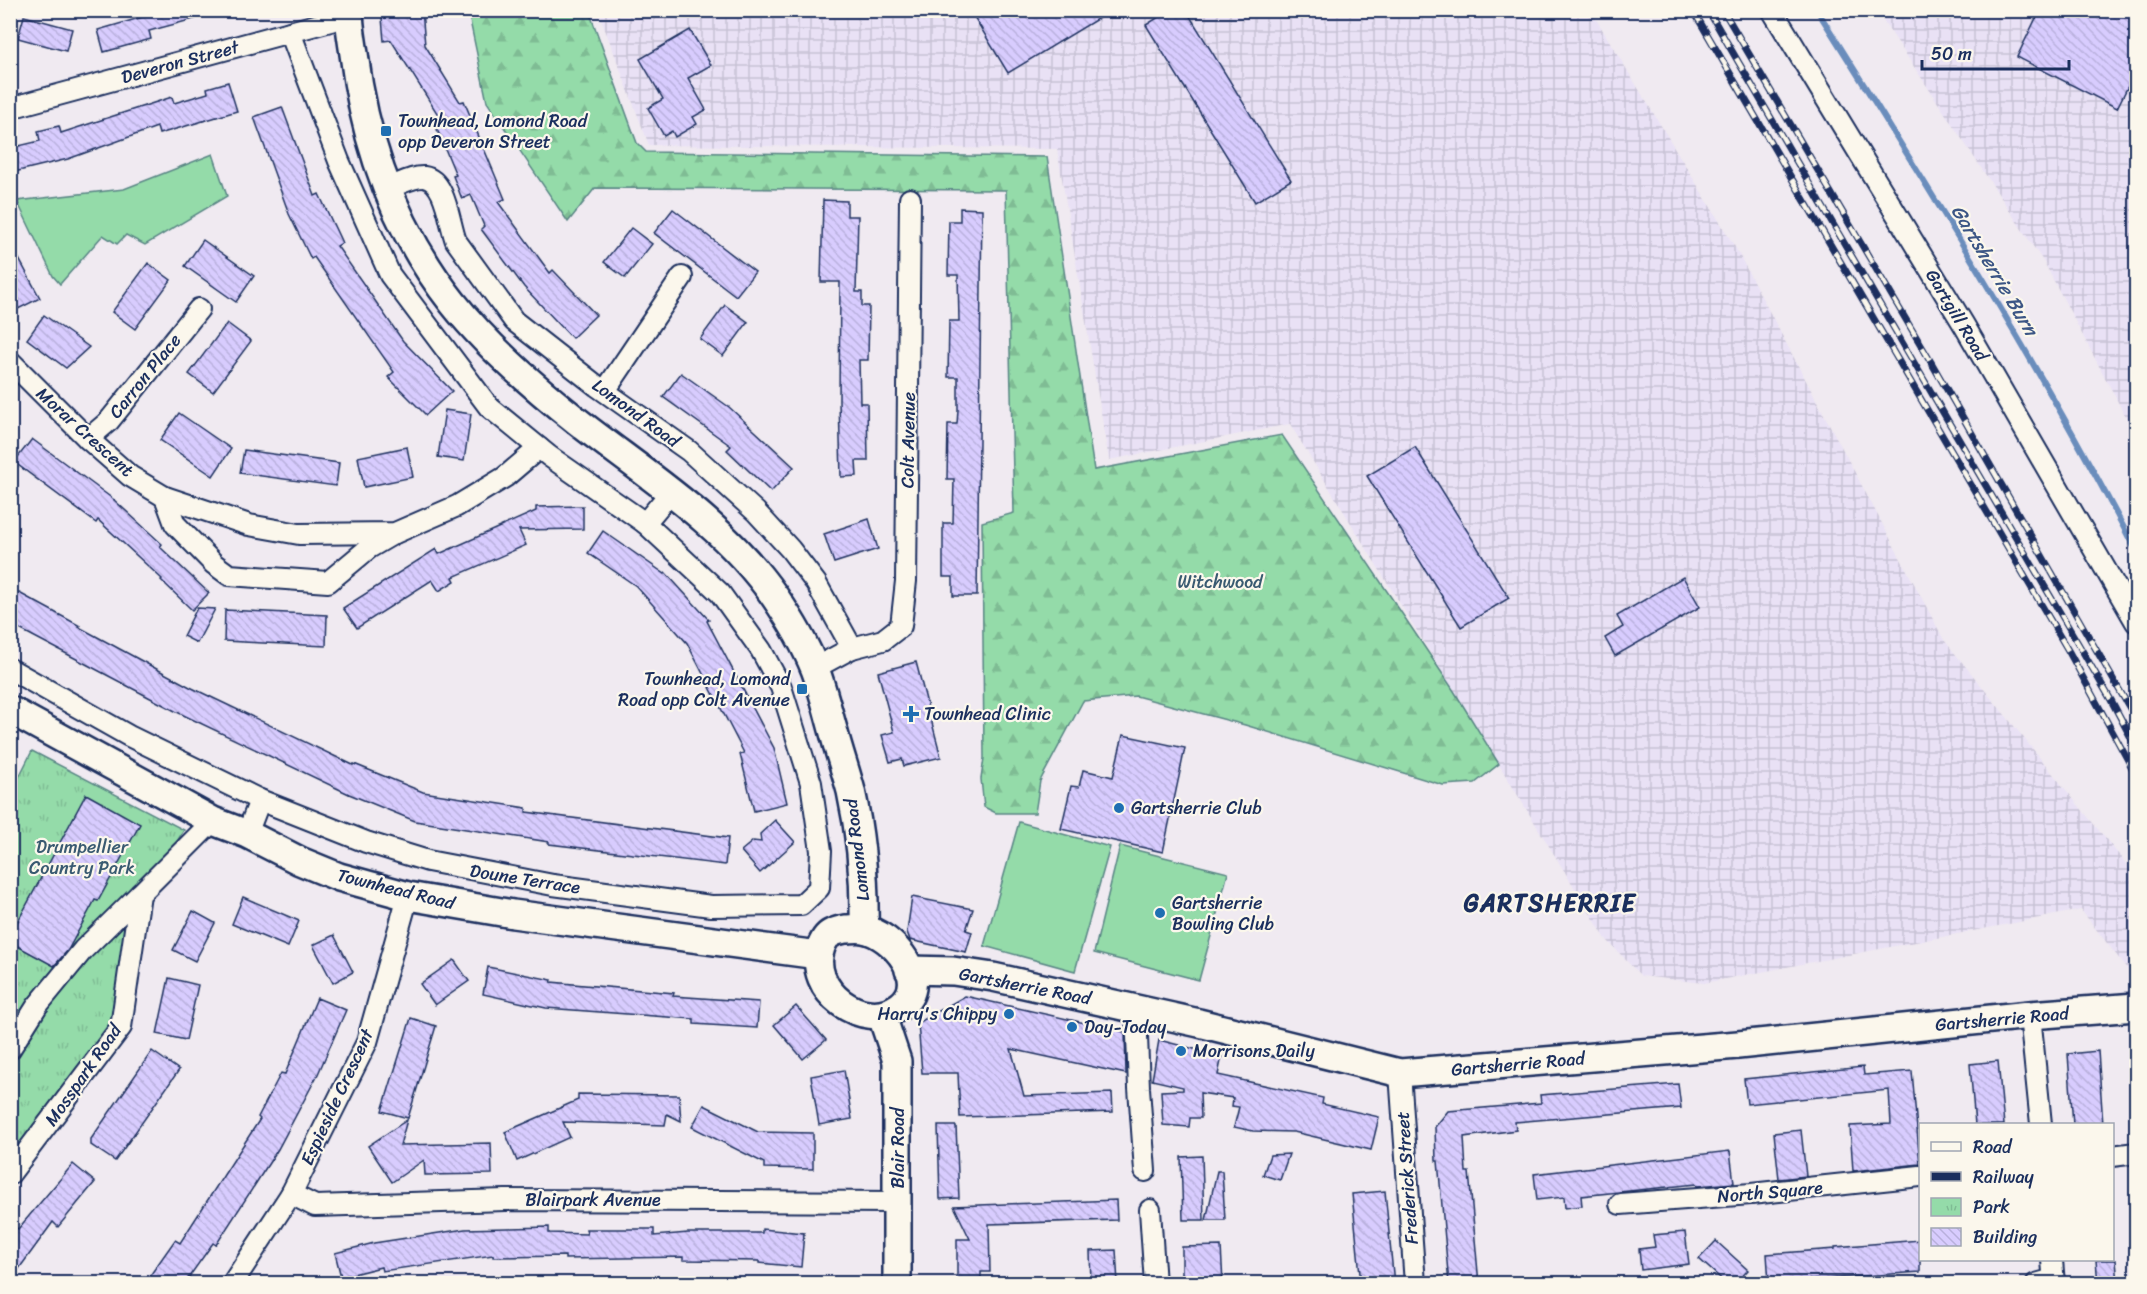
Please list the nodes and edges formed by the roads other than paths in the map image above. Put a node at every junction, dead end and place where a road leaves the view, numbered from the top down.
1 (1772, 10) edge
2 (349, 13) edge
3 (290, 32) junction
4 (10, 108) edge
5 (388, 188) junction
6 (910, 199) dead end
7 (682, 277) dead end
8 (199, 309) dead end
9 (10, 361) edge
10 (605, 391) junction
11 (88, 439) junction
12 (539, 448) junction
13 (671, 492) junction
14 (165, 497) junction
15 (645, 523) junction
16 (395, 533) junction
17 (2136, 622) edge
18 (852, 648) junction
19 (815, 668) junction
20 (10, 669) edge
21 (10, 710) edge
22 (260, 800) junction
23 (213, 821) junction
24 (247, 834) junction
25 (140, 894) junction
26 (408, 896) junction
27 (801, 905) joint
28 (864, 929) junction
29 (818, 955) junction
30 (909, 970) junction
31 (2136, 1007) edge
32 (1136, 1010) junction
33 (2030, 1015) junction
34 (882, 1016) junction
35 (10, 1049) edge
36 (1400, 1073) junction
37 (2041, 1123) edge
38 (2136, 1153) edge
39 (2114, 1156) edge
40 (1145, 1171) dead end
41 (10, 1174) edge
42 (1919, 1176) edge
43 (291, 1194) junction
44 (898, 1202) junction
45 (1620, 1204) dead end
46 (1150, 1209) dead end
47 (2052, 1261) edge
48 (2048, 1282) edge
49 (232, 1284) edge
50 (897, 1284) edge
51 (1155, 1284) edge
52 (1415, 1284) edge

1 - 17 street, Gartgill Road
2 - 3 street, Deveron Street
2 - 5 street, Lomond Road
3 - 4 street, Deveron Street
3 - 12 street, Lomond Road
5 - 10 street, Lomond Road
5 - 13 street, Lomond Road
6 - 18 street, Colt Avenue
7 - 10 street
8 - 11 street, Carron Place
9 - 11 street, Morar Crescent
10 - 18 street, Lomond Road
11 - 14 street, Morar Crescent
12 - 15 street, Lomond Road
12 - 16 street, Morar Crescent
13 - 15 street
13 - 19 street, Lomond Road
14 - 16 street, Morar Crescent
14 - 16 street, Morar Crescent
15 - 27 street, Lomond Road
18 - 19 street
19 - 28 street, Lomond Road
20 - 22 street, Doune Terrace
21 - 23 street, Townhead Road
22 - 24 street
22 - 27 street, Doune Terrace
23 - 24 street, Townhead Road
23 - 25 street
24 - 26 street, Townhead Road
25 - 35 street
25 - 41 street, Mosspark Road
26 - 29 street, Townhead Road
26 - 43 street, Espieside Crescent
28 - 29 street
28 - 30 street
29 - 34 street
30 - 32 street, Gartsherrie Road
30 - 34 street
31 - 33 street, Gartsherrie Road
32 - 36 street, Gartsherrie Road
32 - 40 street
33 - 36 street, Gartsherrie Road
33 - 37 street
34 - 44 street, Blair Road
36 - 52 street, Frederick Street
38 - 39 street
42 - 45 street, North Square
43 - 44 street, Blairpark Avenue
43 - 49 street, Espieside Crescent
44 - 50 street, Blair Road
46 - 51 street
47 - 48 street

